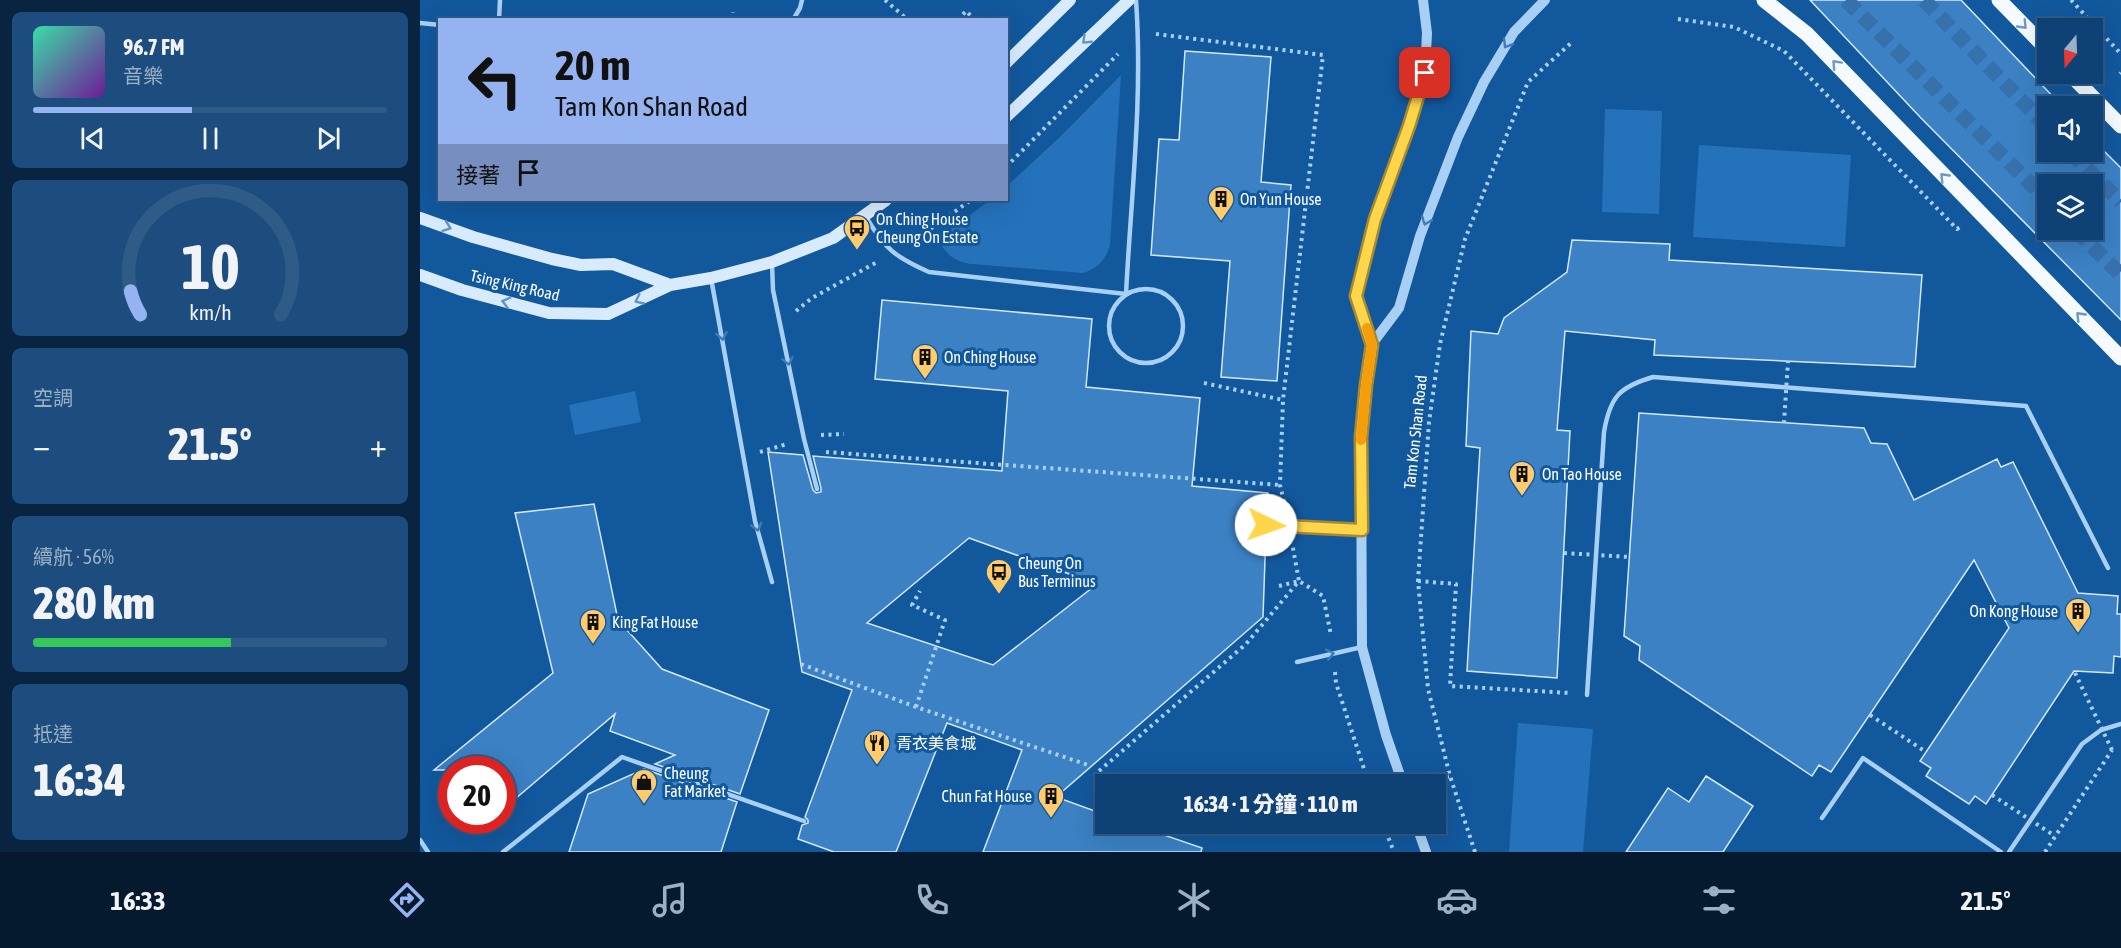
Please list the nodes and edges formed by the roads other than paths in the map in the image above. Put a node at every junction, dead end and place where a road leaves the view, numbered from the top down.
1 (500, 0) edge
2 (802, 0) edge
3 (1070, 0) edge
4 (1129, 0) edge
5 (1136, 0) edge
6 (1423, 0) edge
7 (1545, 0) edge
8 (1764, 0) edge
9 (1999, 0) edge
10 (499, 18) edge
11 (794, 18) edge
12 (420, 23) edge
13 (438, 25) edge
14 (2037, 39) edge
15 (1008, 61) edge
16 (2080, 84) edge
17 (1008, 115) edge
18 (2121, 126) edge
19 (885, 201) edge
20 (865, 215) junction
21 (420, 218) edge
22 (772, 262) junction
23 (420, 275) edge
24 (711, 278) junction
25 (670, 285) junction
26 (1126, 294) junction
27 (1372, 345) junction
28 (2121, 358) edge
29 (817, 489) dead end
30 (1266, 525) dead end
31 (1362, 530) junction
32 (2108, 568) dead end
33 (772, 582) dead end
34 (1362, 647) junction
35 (1297, 662) dead end
36 (1587, 694) road end
37 (2121, 724) edge
38 (1400, 774) edge
39 (1822, 818) dead end
40 (804, 822) dead end
41 (1420, 834) edge
42 (420, 840) edge
43 (428, 852) edge
44 (503, 852) edge
45 (1426, 852) edge
46 (2001, 852) edge
47 (2009, 852) edge

1 - 10 lane
2 - 11 lane
3 - 15 main road
4 -> 17 main road
5 - 26 lane
6 - 27 street
7 -> 27 street
28 -> 8 main road
9 -> 14 main road
12 - 13 lane
16 - 18 main road
19 - 20 main road, Tsing King Road
20 - 22 main road, Tsing King Road
20 - 26 lane
21 -> 25 main road, Tsing King Road
22 - 24 main road, Tsing King Road
22 -> 29 lane
25 -> 23 main road, Tsing King Road
24 - 25 main road, Tsing King Road
24 -> 33 lane
26 - 26 lane
27 - 31 street
30 - 31 lane
31 - 34 street
32 - 36 lane
35 -> 34 lane
34 - 38 street
37 - 47 lane
39 - 46 lane
40 - 44 lane
41 - 45 street
42 - 43 lane

